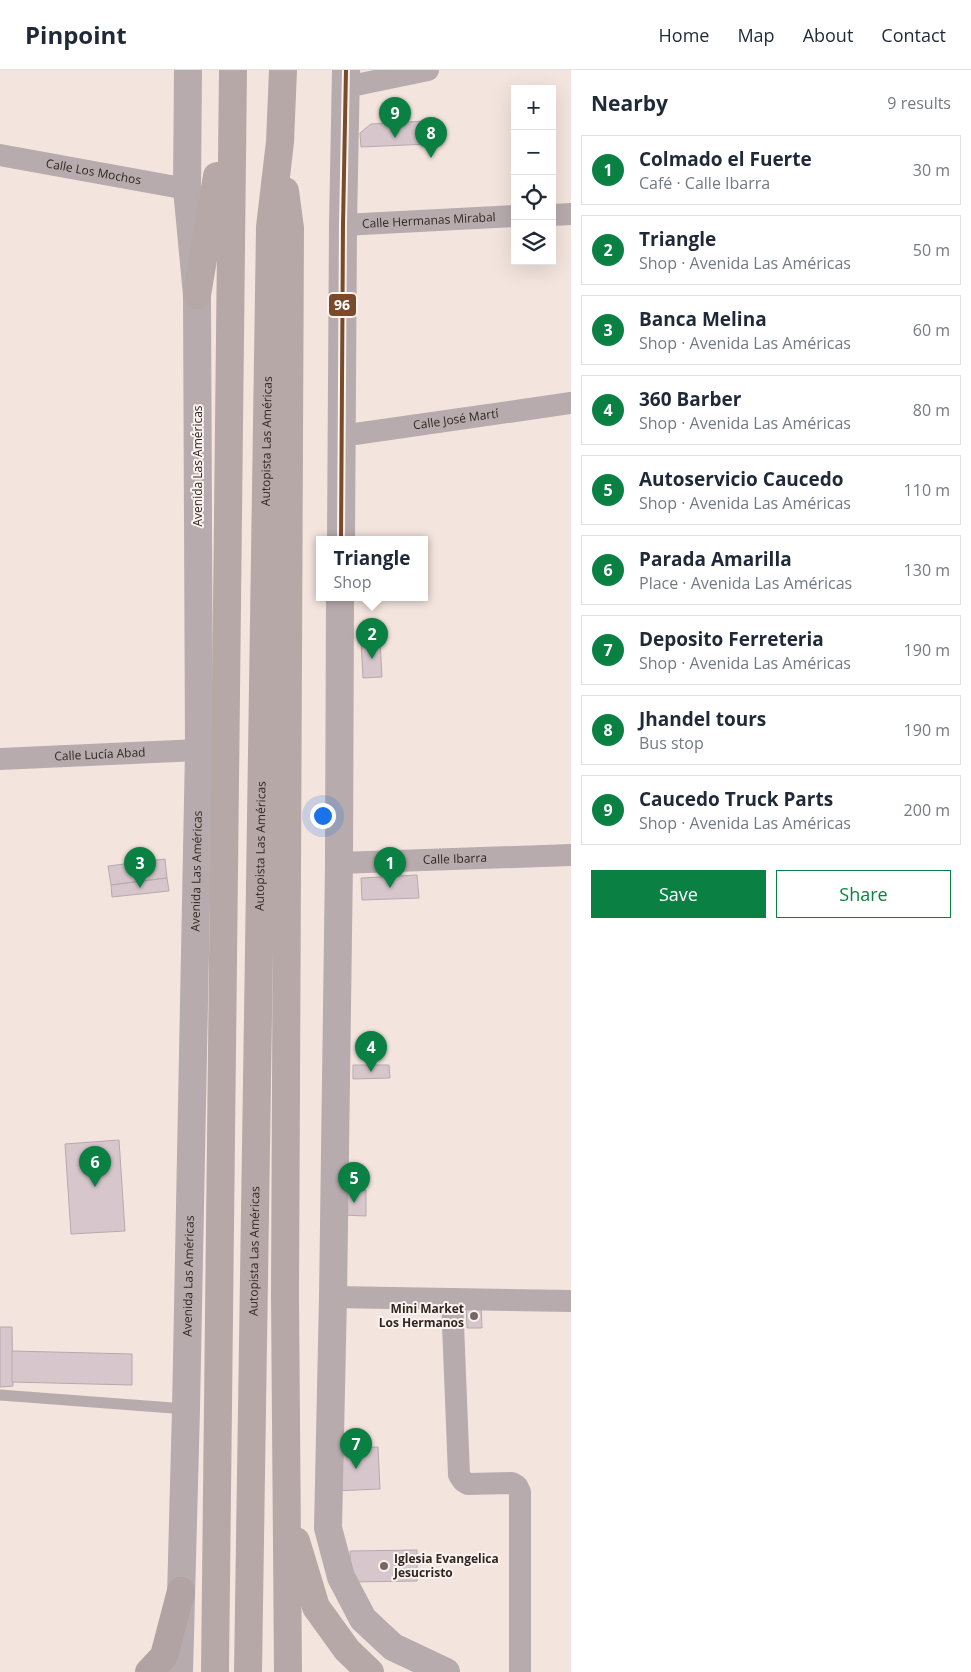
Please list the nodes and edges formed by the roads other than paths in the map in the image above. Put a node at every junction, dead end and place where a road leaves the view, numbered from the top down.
1 (188, 70) edge
2 (283, 70) edge
3 (428, 70) edge
4 (233, 75) edge
5 (346, 78) edge
6 (280, 142) junction
7 (0, 155) edge
8 (187, 189) junction
9 (571, 214) edge
10 (556, 215) edge
11 (511, 216) edge
12 (342, 225) junction
13 (197, 295) junction
14 (571, 403) edge
15 (341, 436) junction
16 (341, 536) edge
17 (340, 601) edge
18 (199, 750) junction
19 (0, 759) edge
20 (571, 855) edge
21 (339, 863) junction
22 (333, 1297) junction
23 (452, 1299) junction
24 (571, 1301) edge
25 (0, 1395) edge
26 (186, 1409) junction
27 (288, 1517) junction
28 (181, 1591) junction
29 (149, 1672) edge
30 (179, 1672) edge
31 (215, 1672) edge
32 (248, 1672) edge
33 (288, 1672) edge
34 (370, 1672) edge
35 (446, 1672) edge
36 (520, 1672) edge

1 - 8 street, Avenida Las Américas
2 - 6 highway, Autopista Las Américas
3 - 5 street
4 - 13 highway
4 - 31 highway
5 - 12 street
6 - 27 highway
6 - 32 highway, Autopista Las Américas
7 - 8 street, Calle Los Mochos
8 - 13 street, Avenida Las Américas
9 - 10 street
11 - 12 street, Calle Hermanas Mirabal
12 - 15 street
13 - 18 street, Avenida Las Américas
14 - 15 street, Calle José Martí
15 - 16 street
17 - 21 street
18 - 19 street, Calle Lucía Abad
18 - 26 street, Avenida Las Américas
20 - 21 street, Calle Ibarra
21 - 22 street
22 - 23 street
22 - 35 street
23 - 24 street
23 - 36 street
25 - 26 lane
26 - 28 street, Avenida Las Américas
27 - 33 highway
27 - 34 highway
28 - 29 main road
28 - 30 street, Avenida Las Américas

